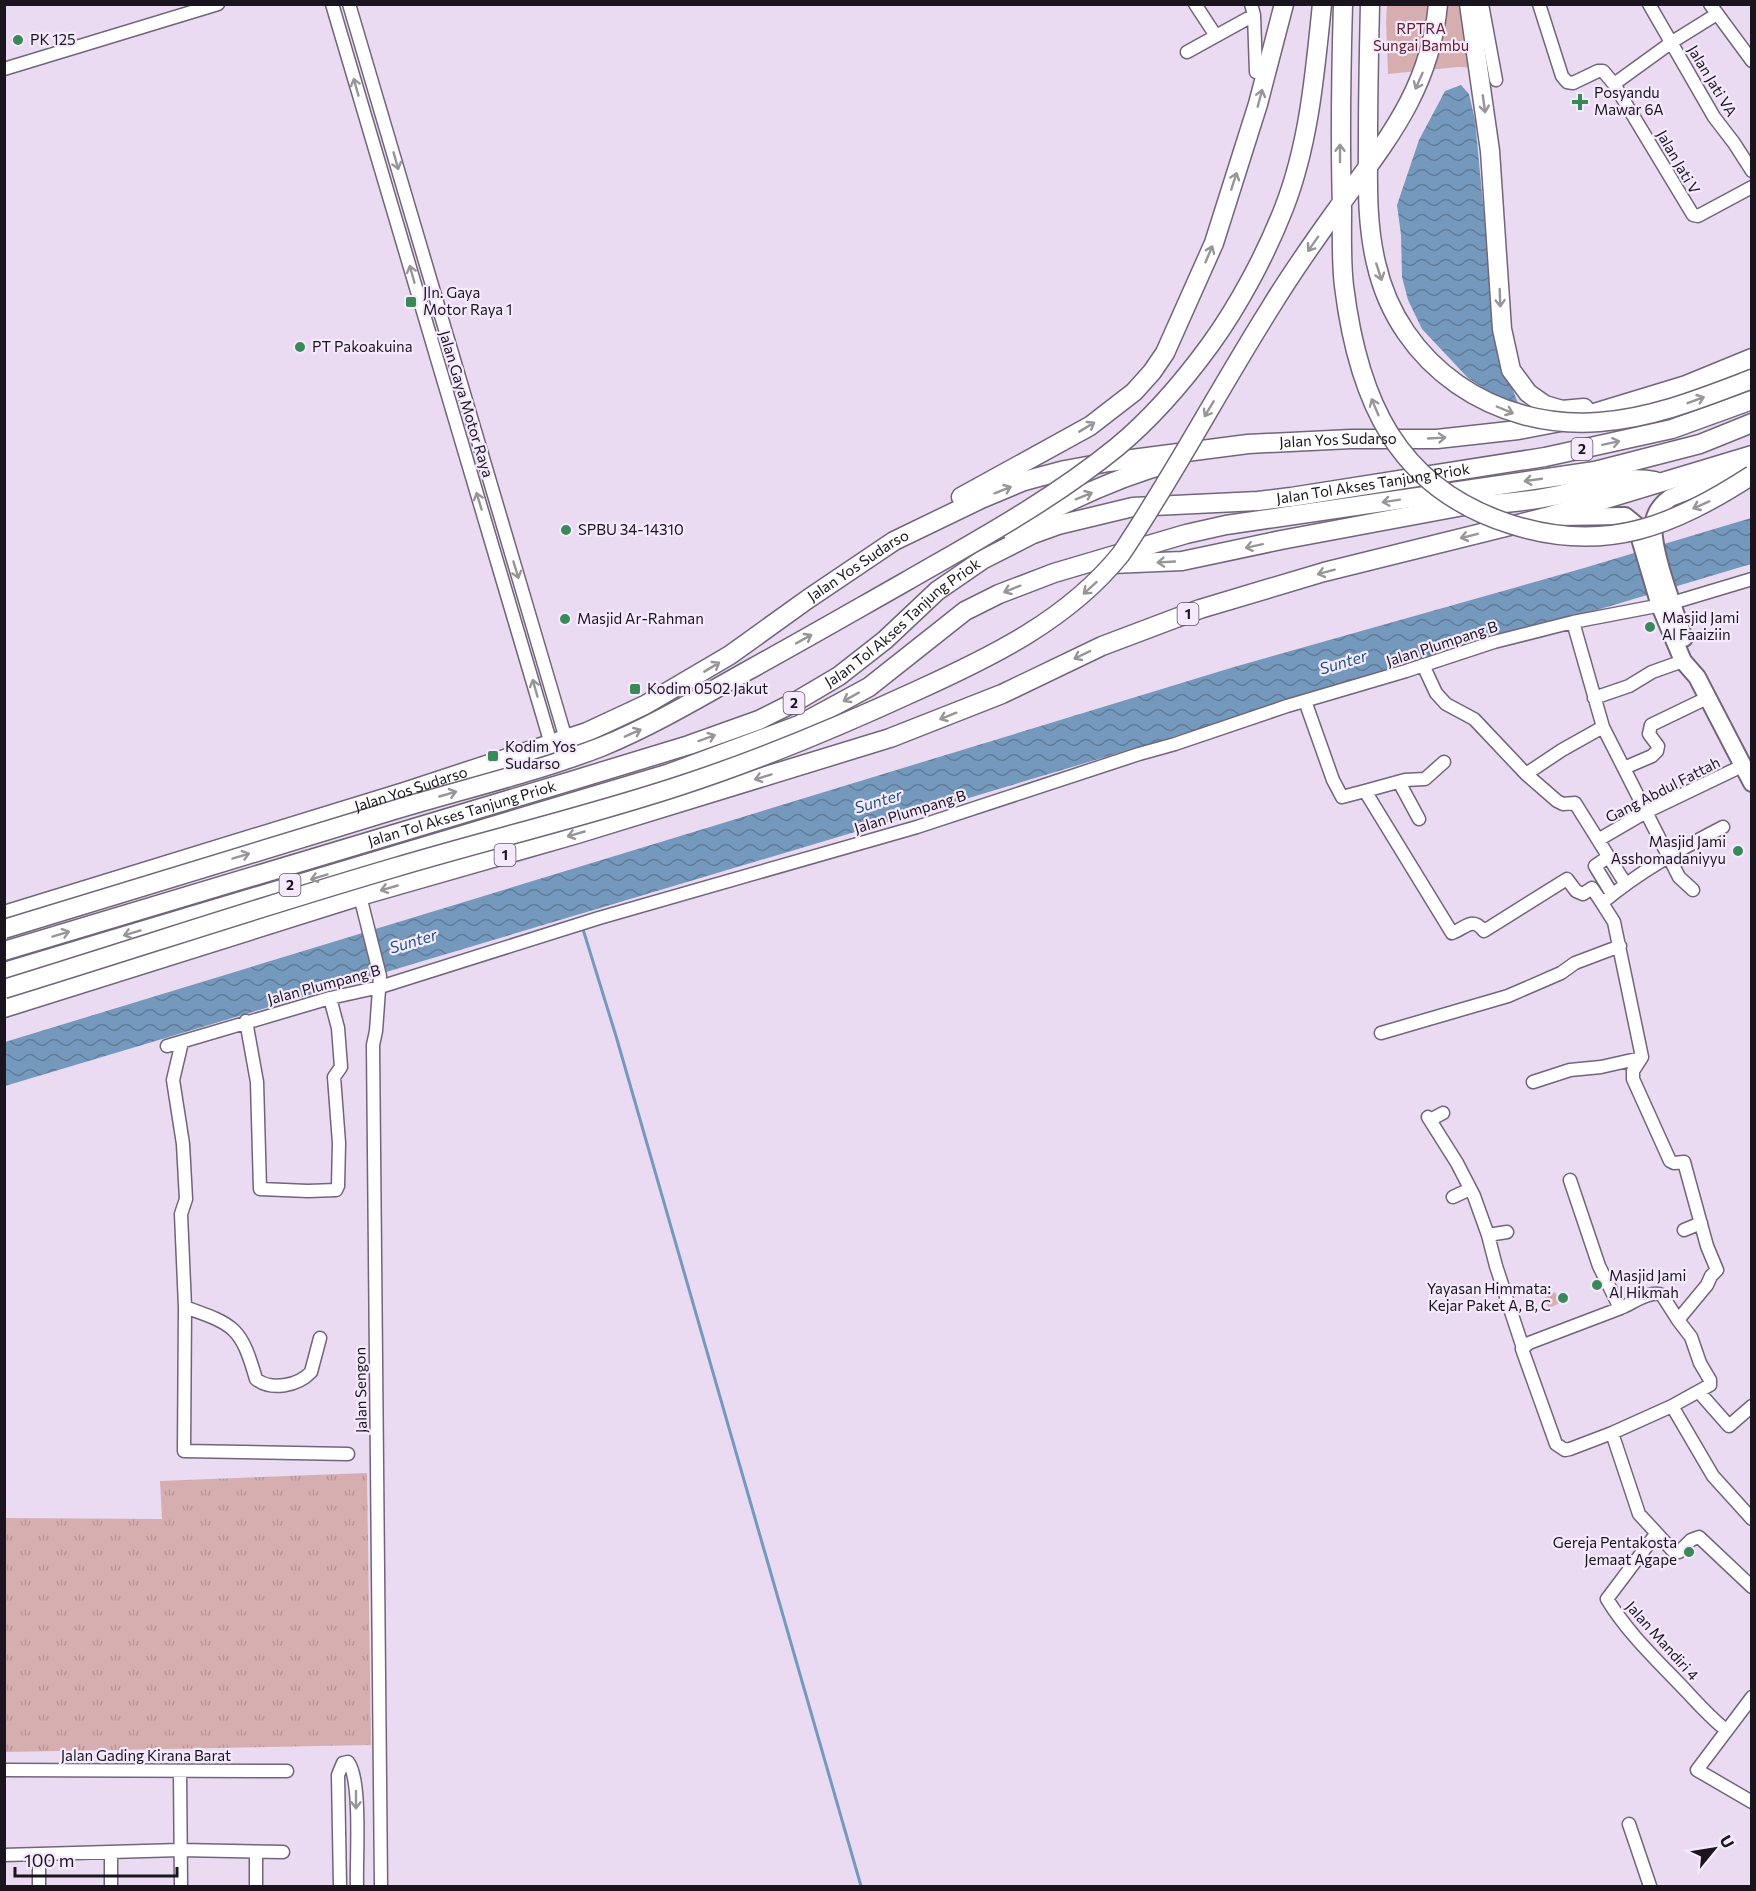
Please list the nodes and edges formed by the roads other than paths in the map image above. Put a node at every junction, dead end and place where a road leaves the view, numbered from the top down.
1 (218, 4) edge
2 (332, 4) edge
3 (349, 4) edge
4 (1195, 4) edge
5 (1284, 4) edge
6 (1322, 4) edge
7 (1343, 4) edge
8 (1370, 4) edge
9 (1438, 4) edge
10 (1469, 4) edge
11 (1482, 4) edge
12 (1539, 4) edge
13 (1649, 4) edge
14 (1714, 9) edge
15 (1253, 10) edge
16 (1215, 36) junction
17 (1672, 42) junction
18 (1187, 52) dead end
19 (1752, 61) edge
20 (4, 69) edge
21 (1256, 72) dead end
22 (1496, 80) dead end
23 (1614, 84) junction
24 (1752, 171) edge
25 (1752, 187) edge
26 (436, 300) junction
27 (421, 304) junction
28 (1752, 347) edge
29 (1752, 358) edge
30 (1752, 379) edge
31 (1752, 400) edge
32 (1752, 423) edge
33 (1248, 444) junction
34 (1752, 446) edge
35 (1752, 455) edge
36 (1731, 461) junction
37 (1752, 466) edge
38 (1752, 475) edge
39 (1659, 482) junction
40 (1546, 517) junction
41 (1648, 538) junction
42 (894, 541) junction
43 (982, 560) junction
44 (1087, 564) junction
45 (1752, 579) edge
46 (1665, 601) junction
47 (1573, 622) junction
48 (537, 640) junction
49 (522, 644) junction
50 (1686, 664) junction
51 (1423, 665) junction
52 (1594, 698) junction
53 (1707, 698) junction
54 (1305, 701) junction
55 (1603, 727) junction
56 (558, 742) junction
57 (1444, 762) dead end
58 (1742, 766) junction
59 (1624, 768) junction
60 (1526, 774) junction
61 (1399, 782) junction
62 (1752, 783) edge
63 (1365, 791) junction
64 (1646, 812) junction
65 (1419, 819) dead end
66 (1723, 827) dead end
67 (1598, 840) junction
68 (1668, 856) junction
69 (1608, 857) junction
70 (1625, 883) junction
71 (1693, 890) dead end
72 (1612, 894) junction
73 (360, 896) junction
74 (1602, 903) junction
75 (4, 915) edge
76 (4, 929) edge
77 (1620, 946) junction
78 (4, 951) edge
79 (4, 972) edge
80 (380, 981) junction
81 (4, 989) edge
82 (330, 998) junction
83 (4, 1008) edge
84 (246, 1022) junction
85 (1381, 1033) dead end
86 (182, 1042) junction
87 (168, 1046) dead end
88 (1641, 1059) junction
89 (1533, 1082) dead end
90 (1443, 1113) dead end
91 (1570, 1180) dead end
92 (1470, 1189) junction
93 (1453, 1197) dead end
94 (1701, 1223) junction
95 (1684, 1230) dead end
96 (1507, 1232) dead end
97 (1488, 1235) junction
98 (185, 1307) junction
99 (1622, 1308) junction
100 (1678, 1320) junction
101 (320, 1338) dead end
102 (1523, 1348) junction
103 (1699, 1392) junction
104 (1672, 1406) junction
105 (1752, 1406) edge
106 (1612, 1433) junction
107 (348, 1454) dead end
108 (1752, 1519) edge
109 (1656, 1534) junction
110 (1752, 1587) edge
111 (1752, 1697) edge
112 (1726, 1730) junction
113 (4, 1770) edge
114 (180, 1771) junction
115 (287, 1771) dead end
116 (1752, 1802) edge
117 (1629, 1824) dead end
118 (339, 1846) junction
119 (356, 1846) junction
120 (180, 1850) junction
121 (256, 1852) junction
122 (284, 1852) dead end
123 (111, 1853) junction
124 (39, 1854) junction
125 (4, 1855) edge
126 (39, 1887) edge
127 (111, 1887) edge
128 (181, 1887) edge
129 (256, 1887) edge
130 (340, 1887) edge
131 (357, 1887) edge
132 (381, 1887) edge
133 (1650, 1887) edge

1 - 20 street
27 -> 2 street, Jalan Gaya Motor Raya
3 -> 26 street, Jalan Gaya Motor Raya
4 - 16 street
42 -> 5 highway
76 -> 6 highway, bridge
38 -> 7 highway, bridge
8 -> 30 highway, bridge
9 -> 81 highway, bridge
10 -> 28 highway
11 - 22 street
12 - 23 street
13 - 17 street, Jalan Jati VA
14 - 17 street
14 - 19 street
15 - 16 street
15 - 21 street
16 - 18 street
17 - 23 street
17 - 24 street, Jalan Jati VA
23 - 25 street, Jalan Jati V
26 - 27 street
26 -> 48 street, Jalan Gaya Motor Raya
49 -> 27 street, Jalan Gaya Motor Raya
33 -> 29 highway, Jalan Yos Sudarso
43 -> 31 highway, Jalan Tol Akses Tanjung Priok / 2
32 -> 44 highway, Jalan Tol Akses Tanjung Priok / 2
42 -> 33 highway, Jalan Yos Sudarso
43 -> 33 highway
34 - 36 highway
35 - 36 highway, 1
36 - 39 highway, 1
37 - 41 main road
39 - 40 highway, 1
39 -> 44 highway
40 - 41 main road
40 -> 73 highway, 1
41 - 46 main road
56 -> 42 highway, Jalan Yos Sudarso
78 -> 43 highway, Jalan Tol Akses Tanjung Priok / 2
44 -> 79 highway, Jalan Tol Akses Tanjung Priok / 2
45 - 46 street, Jalan Plumpang B
46 - 47 street, Jalan Plumpang B
46 - 50 main road
47 - 51 street, Jalan Plumpang B
47 - 52 street
48 - 49 street
48 - 56 street, Jalan Gaya Motor Raya
56 -> 49 street, Jalan Gaya Motor Raya
50 - 52 street
50 - 53 main road
51 - 54 street, Jalan Plumpang B
51 - 60 street
52 - 55 street
53 - 58 main road
53 - 59 street
54 - 63 street
54 - 80 street, Jalan Plumpang B
55 - 59 street
55 - 60 street
56 - 75 highway, Jalan Yos Sudarso
57 - 61 street
58 - 62 main road
58 - 64 street, Gang Abdul Fattah
59 - 64 street
60 - 67 street
61 - 63 street
61 - 65 street
63 - 74 street
64 - 67 street, Gang Abdul Fattah
64 - 68 street
66 - 68 street
67 - 69 street
68 - 70 street
68 - 71 street
69 - 70 street
69 - 72 street
70 - 72 street
72 - 74 street
73 - 80 street, Jalan Sengon
73 - 83 highway, 1
74 - 77 street
77 - 85 street
77 - 88 street
80 - 82 street, Jalan Plumpang B
80 - 132 street, Jalan Sengon
82 - 84 street, Jalan Plumpang B
82 - 84 street
84 - 86 street, Jalan Plumpang B
86 - 87 street, Jalan Plumpang B
86 - 98 street
88 - 89 street
88 - 94 street
90 - 92 street
91 - 99 street
92 - 93 street
92 - 97 street
94 - 95 street
94 - 100 street
96 - 97 street
97 - 102 street
98 - 101 street
98 - 107 street
99 - 100 street
99 - 102 street
100 - 103 street
102 - 106 street
103 - 104 street
103 - 105 street
104 - 106 street
104 - 108 street
106 - 109 street
109 - 110 street
109 - 112 street, Jalan Mandiri 4
111 - 112 street
112 - 116 street
113 - 114 street, Jalan Gading Kirana Barat
114 - 115 street, Jalan Gading Kirana Barat
114 - 120 street
117 - 133 street
118 - 119 street
118 -> 119 street
118 - 130 street
119 - 131 street
120 - 121 street
120 - 123 street
120 - 128 street
121 - 122 street
121 - 129 street
123 - 124 street
123 - 127 street
124 - 125 street
124 - 126 street

